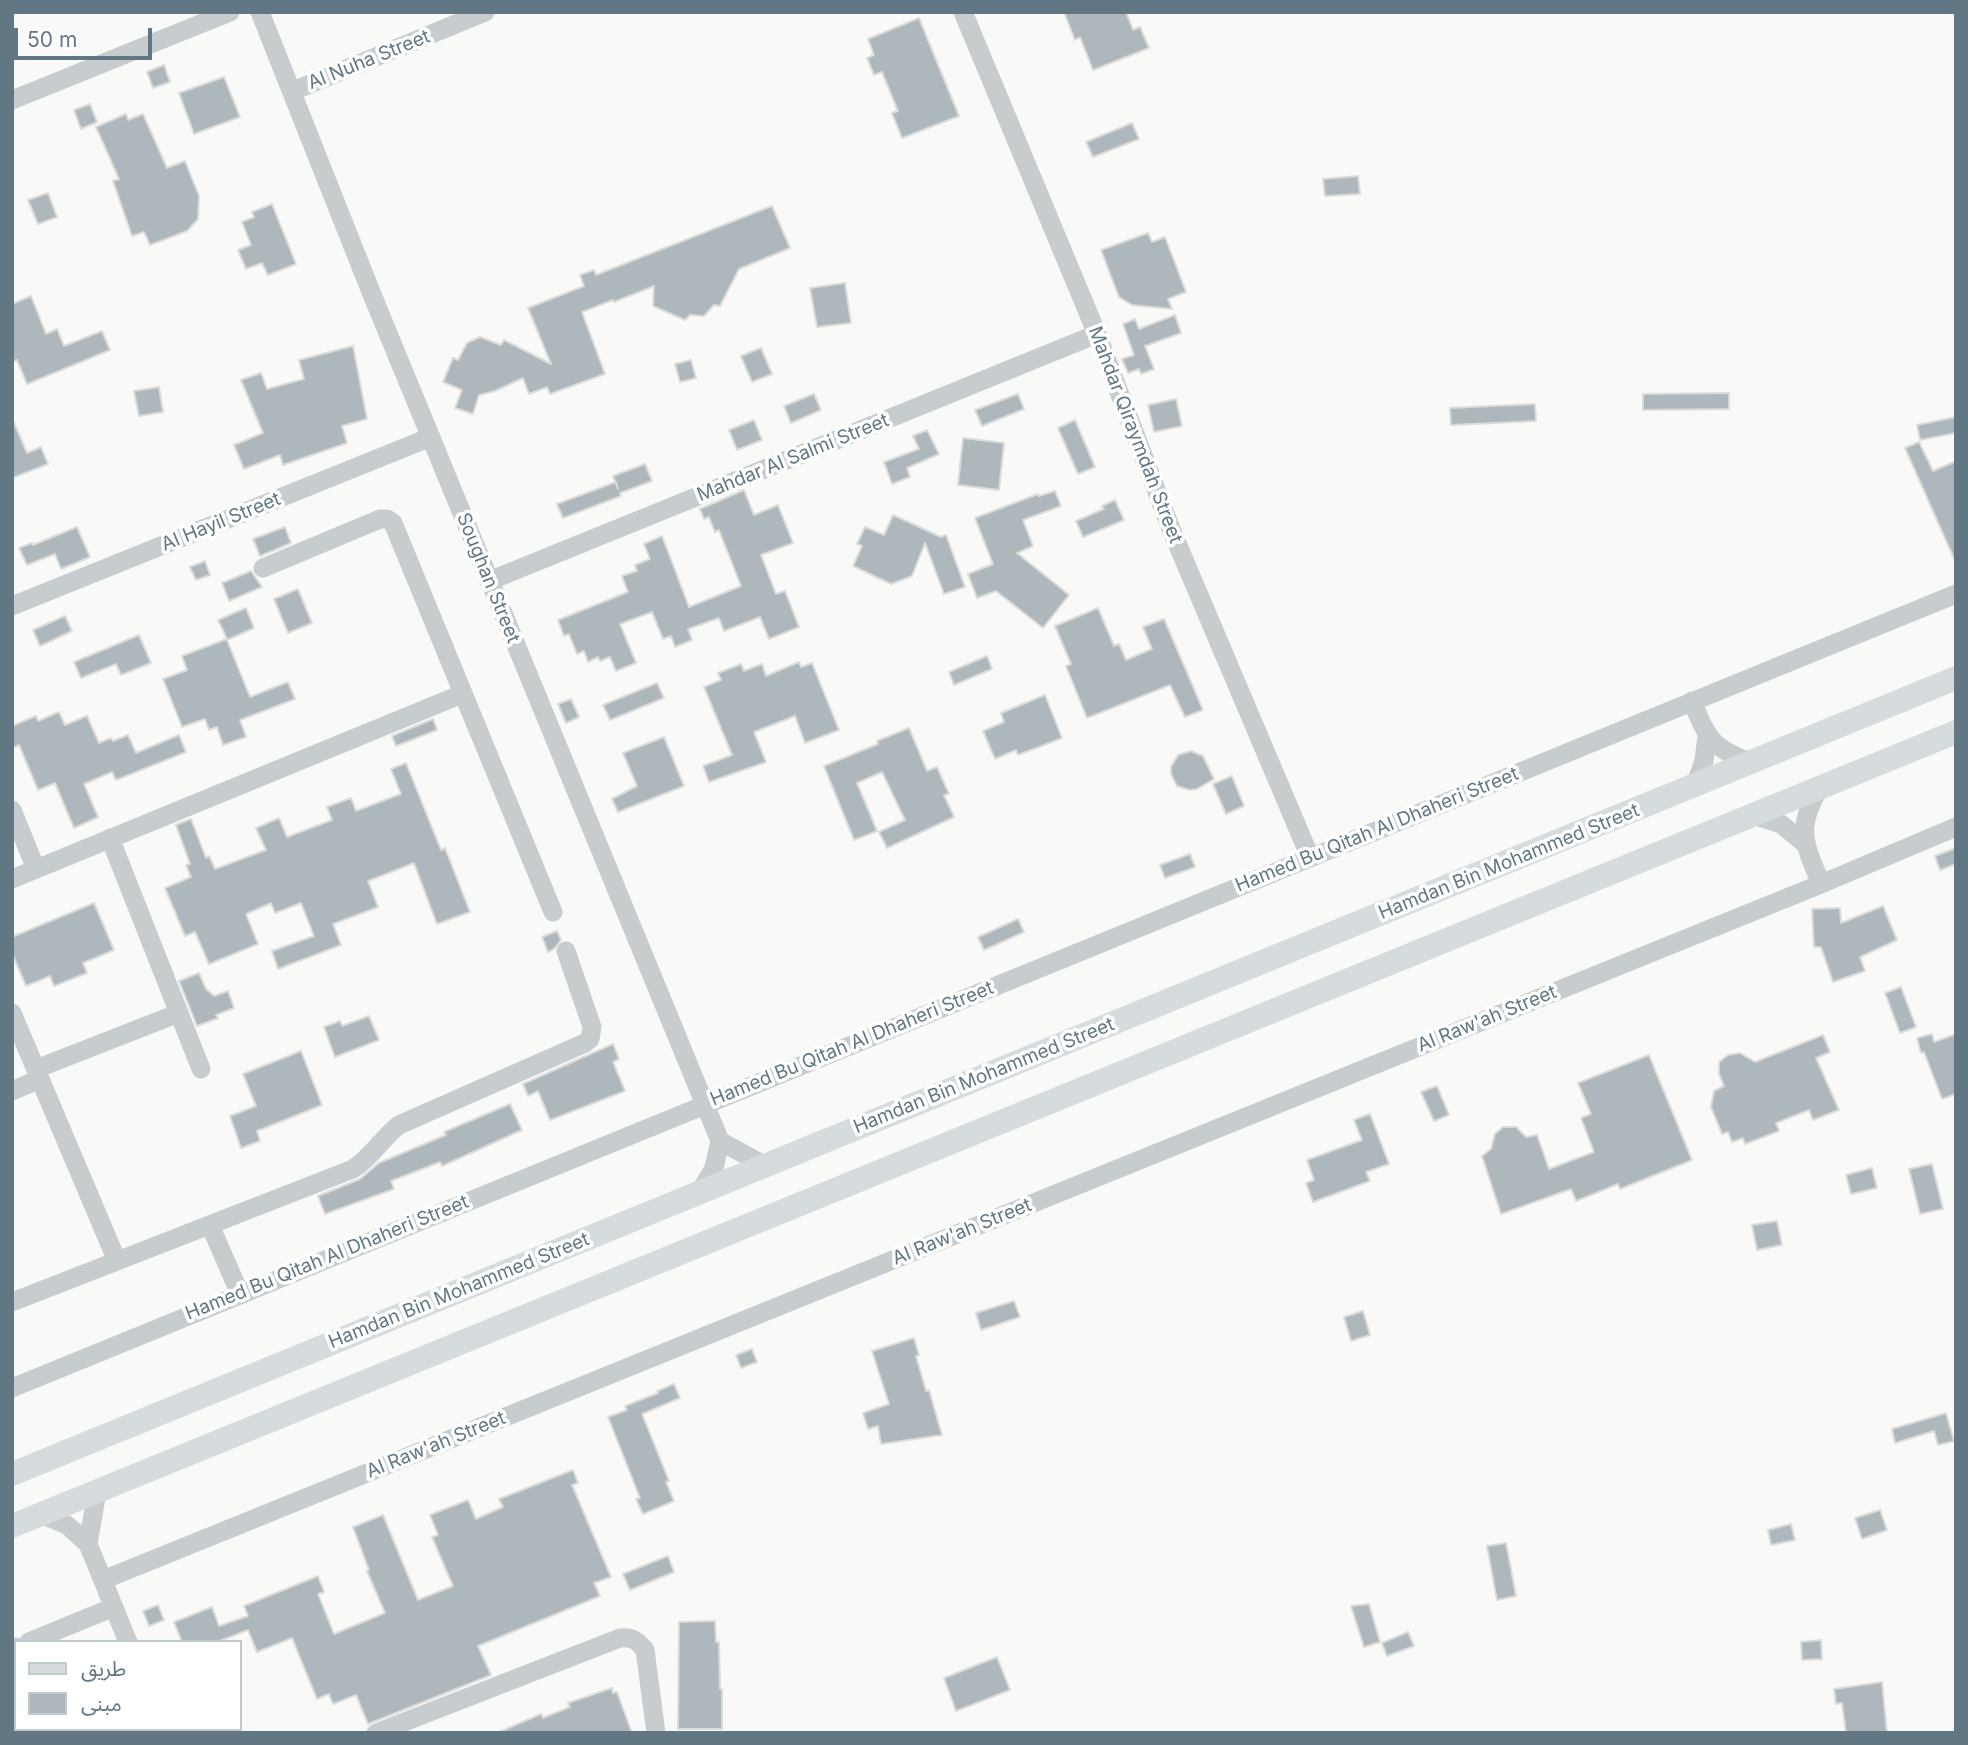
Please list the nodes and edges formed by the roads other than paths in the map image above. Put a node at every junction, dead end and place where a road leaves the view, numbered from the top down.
1 (230, 12) edge
2 (260, 12) edge
3 (485, 12) edge
4 (963, 12) edge
5 (293, 91) junction
6 (12, 100) edge
7 (1097, 334) junction
8 (430, 437) junction
9 (263, 568) dead end
10 (489, 581) junction
11 (1956, 594) edge
12 (12, 606) edge
13 (1956, 678) edge
14 (462, 694) junction
15 (1692, 701) junction
16 (1956, 732) edge
17 (1707, 736) junction
18 (1750, 762) junction
19 (1695, 786) junction
20 (1821, 786) junction
21 (12, 810) edge
22 (1753, 814) junction
23 (1956, 827) edge
24 (110, 838) junction
25 (1804, 843) junction
26 (1310, 857) junction
27 (36, 869) junction
28 (12, 879) edge
29 (1821, 884) junction
30 (553, 912) dead end
31 (566, 951) dead end
32 (12, 1013) edge
33 (179, 1013) junction
34 (201, 1069) dead end
35 (38, 1074) junction
36 (12, 1091) edge
37 (705, 1105) junction
38 (720, 1142) junction
39 (764, 1165) junction
40 (701, 1192) junction
41 (210, 1224) junction
42 (117, 1261) junction
43 (240, 1294) junction
44 (12, 1302) edge
45 (12, 1388) edge
46 (12, 1474) edge
47 (97, 1492) junction
48 (41, 1514) junction
49 (12, 1526) edge
50 (88, 1544) junction
51 (103, 1580) junction
52 (114, 1607) junction
53 (34, 1640) edge
54 (127, 1640) edge
55 (376, 1733) edge
56 (656, 1733) edge

1 - 6 street
2 - 5 street, Soughan Street
3 - 5 street, Al Nuha Street
4 - 7 street, Mahdar Qiraymdah Street
5 - 8 street, Soughan Street
7 - 10 street, Mahdar Al Salmi Street
7 - 26 street, Mahdar Qiraymdah Street
8 - 10 street, Soughan Street
8 - 12 street, Al Hayil Street
9 - 14 street
10 - 37 street, Soughan Street
11 - 15 street, Hamed Bu Qitah Al Dhaheri Street
13 - 18 main road, Hamdan Bin Mohammed Street
14 - 24 street
14 - 30 street
15 - 17 street
15 - 26 street, Hamed Bu Qitah Al Dhaheri Street
16 - 20 main road
17 - 18 street
17 - 19 street
18 - 19 main road, Hamdan Bin Mohammed Street
19 - 39 main road, Hamdan Bin Mohammed Street
20 - 22 main road
20 - 25 street
21 - 27 street
22 - 25 street
22 - 47 main road
23 - 29 street, Al Raw'ah Street
24 - 27 street
24 - 33 street
25 - 29 street
26 - 37 street, Hamed Bu Qitah Al Dhaheri Street
27 - 28 street
29 - 51 street, Al Raw'ah Street
31 - 41 street
32 - 35 street
33 - 34 street
33 - 35 street
35 - 36 street
35 - 42 street
37 - 38 street, Soughan Street
37 - 43 street, Hamed Bu Qitah Al Dhaheri Street
38 - 39 street
38 - 40 street
39 - 40 main road, Hamdan Bin Mohammed Street
40 - 46 main road, Hamdan Bin Mohammed Street
41 - 42 street
41 - 43 street
42 - 44 street
43 - 45 street, Hamed Bu Qitah Al Dhaheri Street
47 - 48 main road
47 - 50 street
48 - 49 main road
48 - 50 street
50 - 51 street
51 - 52 street
52 - 53 street
52 - 54 street
55 - 56 street

